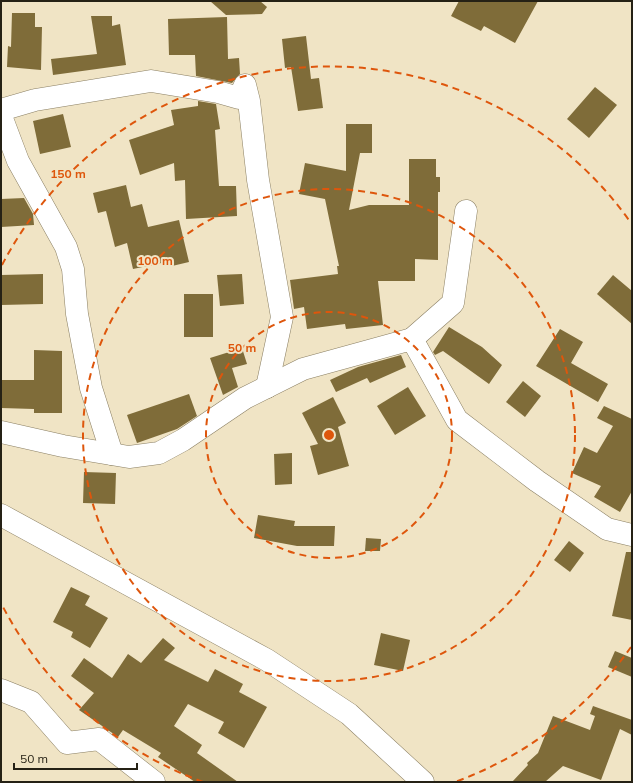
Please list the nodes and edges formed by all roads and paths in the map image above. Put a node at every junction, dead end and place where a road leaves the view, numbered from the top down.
1 (1, 110) edge
2 (1, 116) edge
3 (9, 161) edge
4 (466, 212) dead end
5 (412, 339) junction
6 (266, 387) junction
7 (1, 432) edge
8 (112, 454) junction
9 (1, 515) edge
10 (632, 536) edge
11 (1, 690) edge
12 (154, 782) edge
13 (423, 782) edge

1 - 6 street
2 - 3 street
3 - 8 street
4 - 5 street
5 - 6 street
5 - 10 street
6 - 8 street
7 - 8 street
9 - 13 street
11 - 12 street

